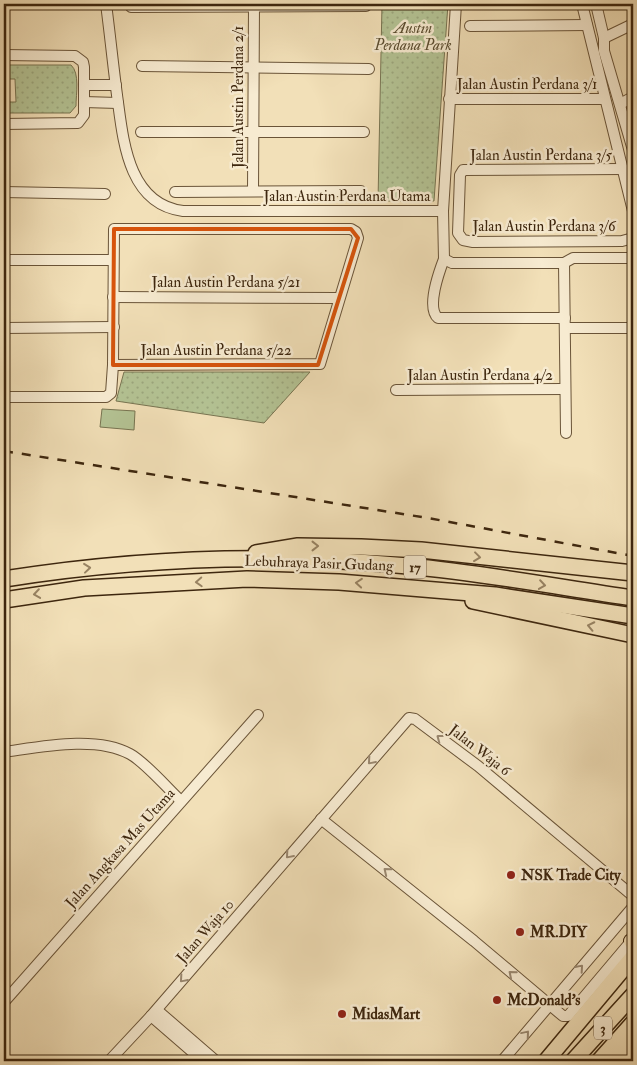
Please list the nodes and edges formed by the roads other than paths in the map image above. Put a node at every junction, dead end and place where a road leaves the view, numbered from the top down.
1 (106, 4) edge
2 (456, 4) edge
3 (582, 4) edge
4 (596, 4) edge
5 (254, 5) edge
6 (366, 6) dead end
7 (131, 7) dead end
8 (633, 24) edge
9 (587, 25) junction
10 (470, 26) dead end
11 (604, 38) junction
12 (4, 55) edge
13 (142, 66) dead end
14 (253, 68) junction
15 (369, 69) dead end
16 (84, 82) junction
17 (116, 83) junction
18 (449, 98) junction
19 (605, 98) junction
20 (633, 98) edge
21 (84, 100) junction
22 (118, 100) junction
23 (620, 104) junction
24 (4, 124) edge
25 (141, 132) dead end
26 (253, 132) junction
27 (364, 132) dead end
28 (633, 150) edge
29 (622, 169) junction
30 (461, 172) joint
31 (252, 191) junction
32 (361, 191) dead end
33 (4, 192) edge
34 (175, 192) dead end
35 (105, 194) dead end
36 (443, 211) junction
37 (633, 211) edge
38 (633, 238) edge
39 (630, 258) dead end
40 (444, 259) junction
41 (4, 260) edge
42 (114, 260) junction
43 (564, 263) junction
44 (114, 297) junction
45 (338, 298) junction
46 (565, 323) junction
47 (114, 327) junction
48 (4, 328) edge
49 (632, 328) dead end
50 (114, 365) junction
51 (565, 389) junction
52 (396, 390) dead end
53 (4, 396) edge
54 (566, 433) dead end
55 (215, 560) junction
56 (633, 573) edge
57 (4, 579) edge
58 (408, 588) junction
59 (633, 598) edge
60 (4, 600) edge
61 (633, 616) edge
62 (633, 635) edge
63 (258, 715) dead end
64 (4, 752) edge
65 (181, 801) junction
66 (321, 818) junction
67 (630, 893) edge
68 (633, 907) edge
69 (633, 940) edge
70 (633, 957) edge
71 (633, 995) edge
72 (4, 1002) edge
73 (549, 1006) junction
74 (154, 1013) junction
75 (633, 1023) edge
76 (633, 1044) edge
77 (109, 1061) edge
78 (203, 1061) edge
79 (216, 1061) edge
80 (502, 1061) edge
81 (546, 1061) edge
82 (573, 1061) edge
83 (599, 1061) edge
84 (618, 1061) edge

1 - 17 street
2 - 18 street, Jalan Austin Perdana Utama
3 - 9 street
4 - 11 street
5 - 6 street
5 - 7 street
5 - 14 street, Jalan Austin Perdana 2/1
8 - 11 street
9 - 10 street
9 - 19 street
11 - 23 street
12 - 16 street
13 - 14 street
14 - 15 street
14 - 26 street, Jalan Austin Perdana 2/1
16 - 17 street
16 - 21 street
17 - 22 street
18 - 19 street, Jalan Austin Perdana 3/1
18 - 36 street, Jalan Austin Perdana Utama
19 - 29 street
20 - 23 street
21 - 22 street
21 - 24 street
22 - 36 street, Jalan Austin Perdana Utama
23 - 28 street
25 - 26 street
26 - 27 street
26 - 31 street, Jalan Austin Perdana 2/1
29 - 30 street, Jalan Austin Perdana 3/5
29 - 37 street
30 - 38 street, Jalan Austin Perdana 3/6
31 - 32 street
31 - 34 street
33 - 35 street
36 - 40 street
39 - 43 street
40 - 43 street
40 - 46 street
41 - 42 street
42 - 44 street
42 - 45 street
43 - 46 street
44 - 45 street, Jalan Austin Perdana 5/21
44 - 47 street
45 - 50 street, Jalan Austin Perdana 5/22
46 - 49 street
46 - 51 street
47 - 48 street
47 - 50 street
50 - 53 street
51 - 52 street, Jalan Austin Perdana 4/2
51 - 54 street
55 -> 56 highway
57 -> 55 highway, Lebuhraya Pasir Gudang / 17
55 -> 59 highway, Lebuhraya Pasir Gudang / 17
58 -> 60 highway, Lebuhraya Pasir Gudang / 17
58 - 61 highway, Lebuhraya Pasir Gudang / 17
62 -> 58 highway
63 - 65 street, Jalan Angkasa Mas Utama
64 - 65 street
65 - 72 street, Jalan Angkasa Mas Utama
67 -> 66 street, Jalan Waja 6
73 -> 66 street
66 -> 74 street, Jalan Waja 10
73 -> 68 street
69 - 73 street
70 - 81 highway
71 - 82 highway, 3
80 -> 73 street
74 - 77 street, Jalan Waja 10
74 - 78 street
74 - 79 street
75 - 83 highway, 3
76 - 84 highway

